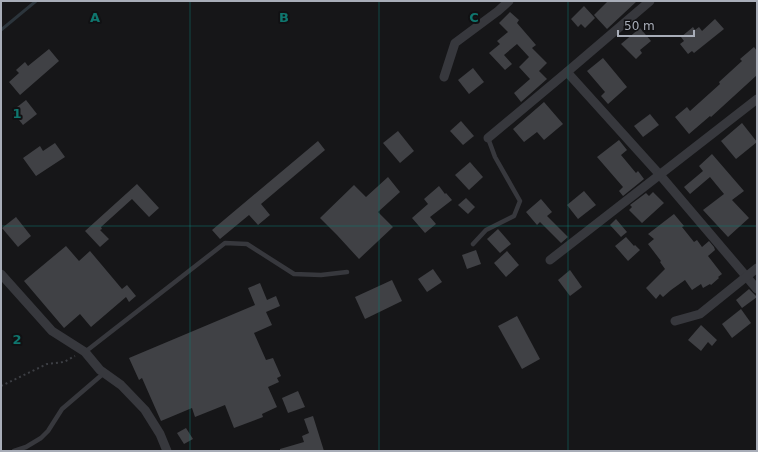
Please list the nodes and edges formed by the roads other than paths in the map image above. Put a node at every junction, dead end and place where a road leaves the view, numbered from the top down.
1 (509, 1) edge
2 (650, 1) edge
3 (567, 72) junction
4 (444, 77) dead end
5 (757, 99) edge
6 (488, 138) joint
7 (660, 175) junction
8 (473, 244) dead end
9 (550, 260) dead end
10 (757, 268) edge
11 (347, 272) dead end
12 (1, 274) edge
13 (746, 277) junction
14 (757, 289) edge
15 (675, 321) dead end
16 (85, 352) junction
17 (104, 373) junction
18 (14, 451) edge
19 (167, 451) edge

1 - 4 street
2 - 3 street
3 - 6 street
3 - 7 street
5 - 7 street
6 - 8 lane
7 - 9 street
7 - 13 street
10 - 13 street
11 - 16 lane
12 - 16 street
13 - 14 street
13 - 15 street
16 - 17 street
17 - 18 lane
17 - 19 street

